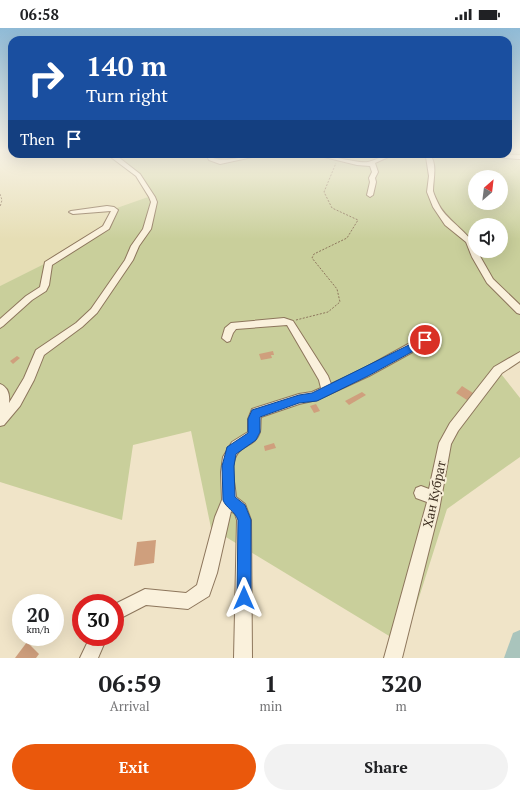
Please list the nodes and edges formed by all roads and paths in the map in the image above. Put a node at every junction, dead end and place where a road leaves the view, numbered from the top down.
1 (141, 180) edge
2 (329, 180) edge
3 (373, 180) edge
4 (431, 180) edge
5 (0, 194) edge
6 (370, 195) dead end
7 (0, 207) edge
8 (73, 212) dead end
9 (520, 310) edge
10 (290, 322) junction
11 (0, 324) edge
12 (228, 338) dead end
13 (425, 340) dead end
14 (520, 356) edge
15 (0, 389) edge
16 (327, 390) junction
17 (0, 412) edge
18 (0, 421) edge
19 (229, 500) junction
20 (124, 608) edge
21 (95, 646) edge
22 (89, 658) edge
23 (243, 658) edge
24 (393, 658) edge

1 - 18 street
2 - 10 path
3 - 6 street
4 - 9 street
5 - 7 path
8 - 11 street
10 - 12 street
10 - 16 street
13 - 16 street
14 - 24 street, Хан Кубрат
15 - 17 street
16 - 19 street
19 - 20 street
19 - 23 street
21 - 22 street

